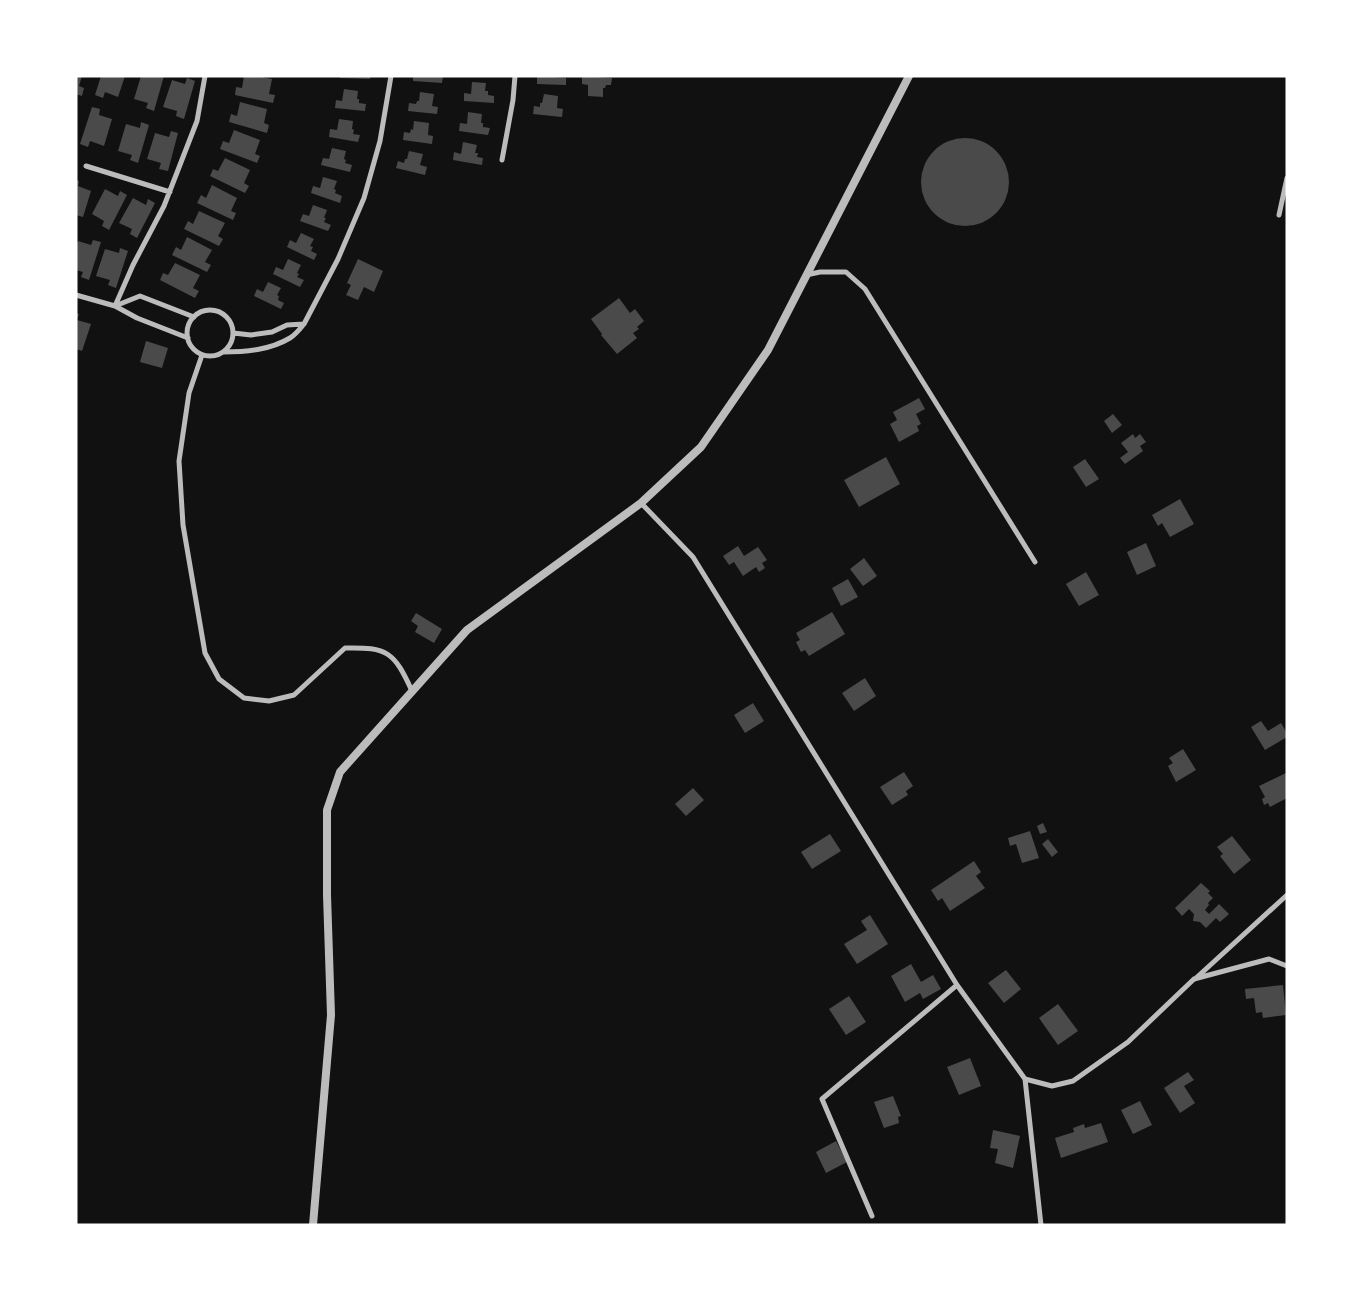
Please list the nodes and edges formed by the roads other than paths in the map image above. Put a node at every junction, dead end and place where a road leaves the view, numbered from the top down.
1 (204, 76) edge
2 (391, 76) edge
3 (515, 76) edge
4 (909, 76) edge
5 (502, 160) dead end
6 (86, 166) dead end
7 (1287, 178) edge
8 (170, 192) junction
9 (1279, 215) dead end
10 (806, 275) junction
11 (76, 295) edge
12 (115, 306) junction
13 (194, 316) junction
14 (304, 324) junction
15 (272, 332) junction
16 (233, 333) junction
17 (188, 338) junction
18 (276, 344) junction
19 (224, 352) junction
20 (202, 355) junction
21 (641, 502) junction
22 (1035, 562) dead end
23 (412, 691) junction
24 (1287, 895) edge
25 (1287, 966) edge
26 (1194, 980) junction
27 (956, 985) junction
28 (1024, 1078) junction
29 (872, 1216) dead end
30 (314, 1225) edge
31 (1041, 1225) edge

1 - 8 street
2 - 14 street
3 - 5 street
4 - 10 street
6 - 8 street
7 - 9 street
8 - 12 street
10 - 21 street
10 - 22 street
11 - 12 street
12 - 13 street
12 - 17 street
13 - 16 street
13 - 17 street
14 - 15 street
14 - 18 street
15 - 16 street
15 - 18 street
16 - 19 street
17 - 20 street
18 - 19 street
19 - 20 street
20 - 23 street
21 - 23 street
21 - 27 street
23 - 30 street
24 - 26 street
25 - 26 street
26 - 28 street
27 - 28 street
27 - 29 street
28 - 31 street

